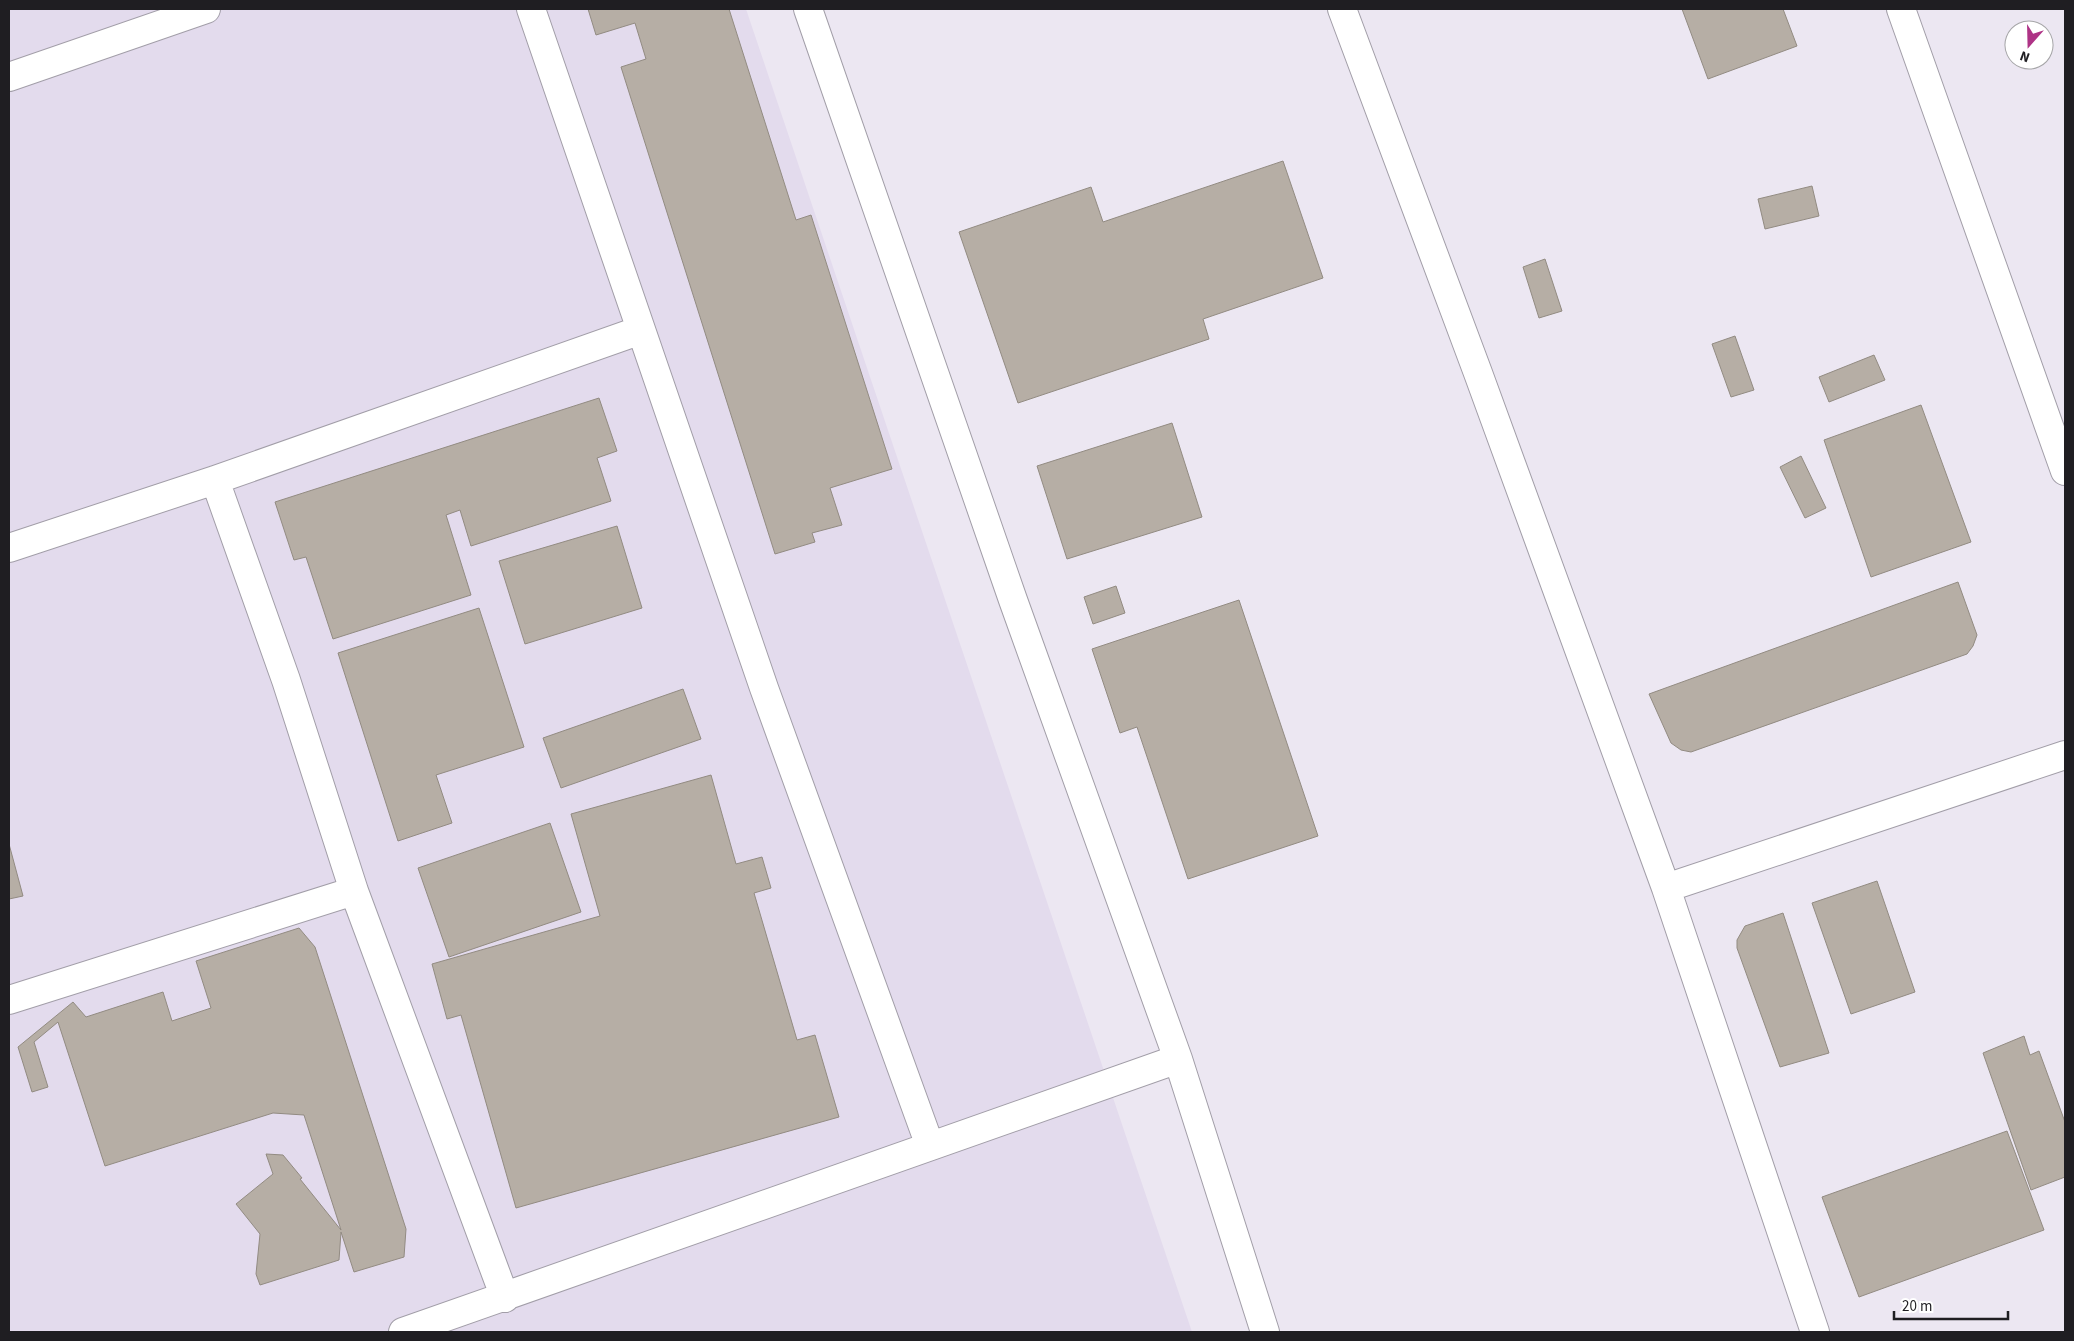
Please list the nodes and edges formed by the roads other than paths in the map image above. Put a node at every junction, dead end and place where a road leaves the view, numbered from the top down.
1 (206, 9) edge
2 (531, 9) edge
3 (808, 9) edge
4 (1342, 9) edge
5 (1901, 9) edge
6 (9, 77) edge
7 (641, 330) junction
8 (2065, 471) edge
9 (215, 480) junction
10 (9, 548) edge
11 (2065, 755) edge
12 (1666, 888) junction
13 (354, 891) junction
14 (9, 1000) edge
15 (1178, 1059) junction
16 (930, 1146) junction
17 (504, 1298) junction
18 (403, 1332) edge
19 (1265, 1332) edge
20 (1815, 1332) edge

1 - 6 street
2 - 7 street
3 - 15 street
4 - 12 street
5 - 8 street
7 - 9 street
7 - 16 street
9 - 10 street
9 - 13 street
11 - 12 street
12 - 20 street
13 - 14 street
13 - 17 street
15 - 16 street
15 - 19 street
16 - 17 street
17 - 18 street

